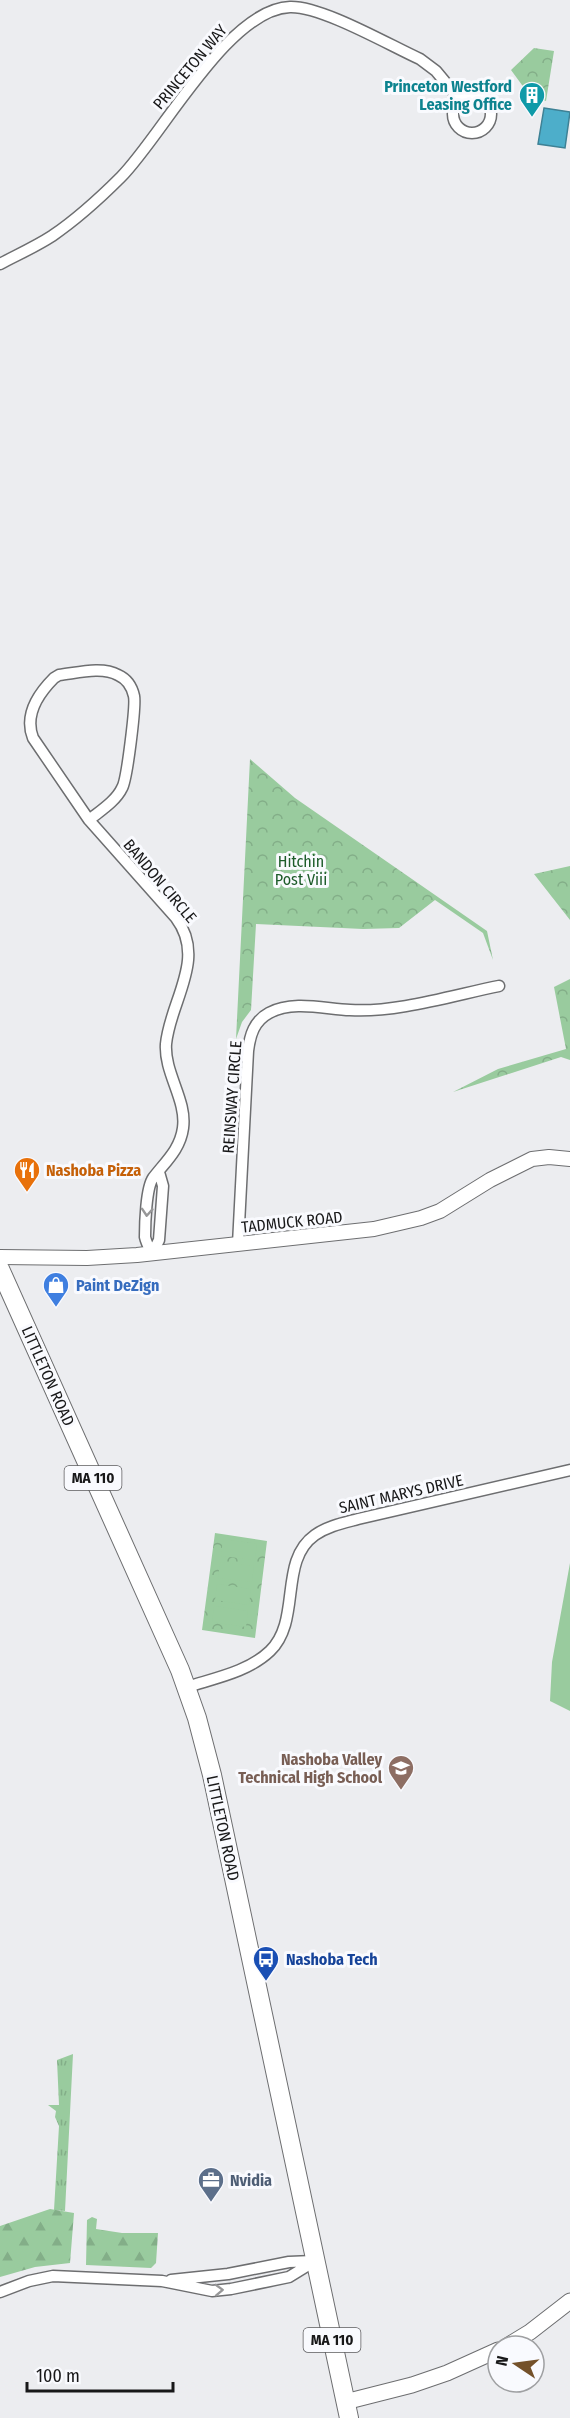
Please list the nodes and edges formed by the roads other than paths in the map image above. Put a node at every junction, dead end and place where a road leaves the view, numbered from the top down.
1 (460, 100) dead end
2 (0, 264) edge
3 (89, 820) junction
4 (499, 986) dead end
5 (570, 1159) edge
6 (238, 1244) junction
7 (152, 1254) junction
8 (0, 1257) edge
9 (0, 1269) edge
10 (570, 1470) edge
11 (187, 1687) junction
12 (315, 2261) junction
13 (0, 2292) edge
14 (570, 2301) edge
15 (527, 2334) edge
16 (486, 2355) edge
17 (347, 2410) edge

1 - 2 street, PRINCETON WAY
3 - 3 street, BANDON CIRCLE
3 - 7 street, BANDON CIRCLE
4 - 6 street, REINSWAY CIRCLE
5 - 6 street, TADMUCK ROAD
6 - 7 street, TADMUCK ROAD
7 - 8 street, TADMUCK ROAD
9 - 11 main road, LITTLETON ROAD / MA 110
10 - 11 street, SAINT MARYS DRIVE
11 - 12 main road, LITTLETON ROAD / MA 110
12 - 13 street
12 - 17 main road, LITTLETON ROAD / MA 110
14 - 15 main road
16 - 17 main road

